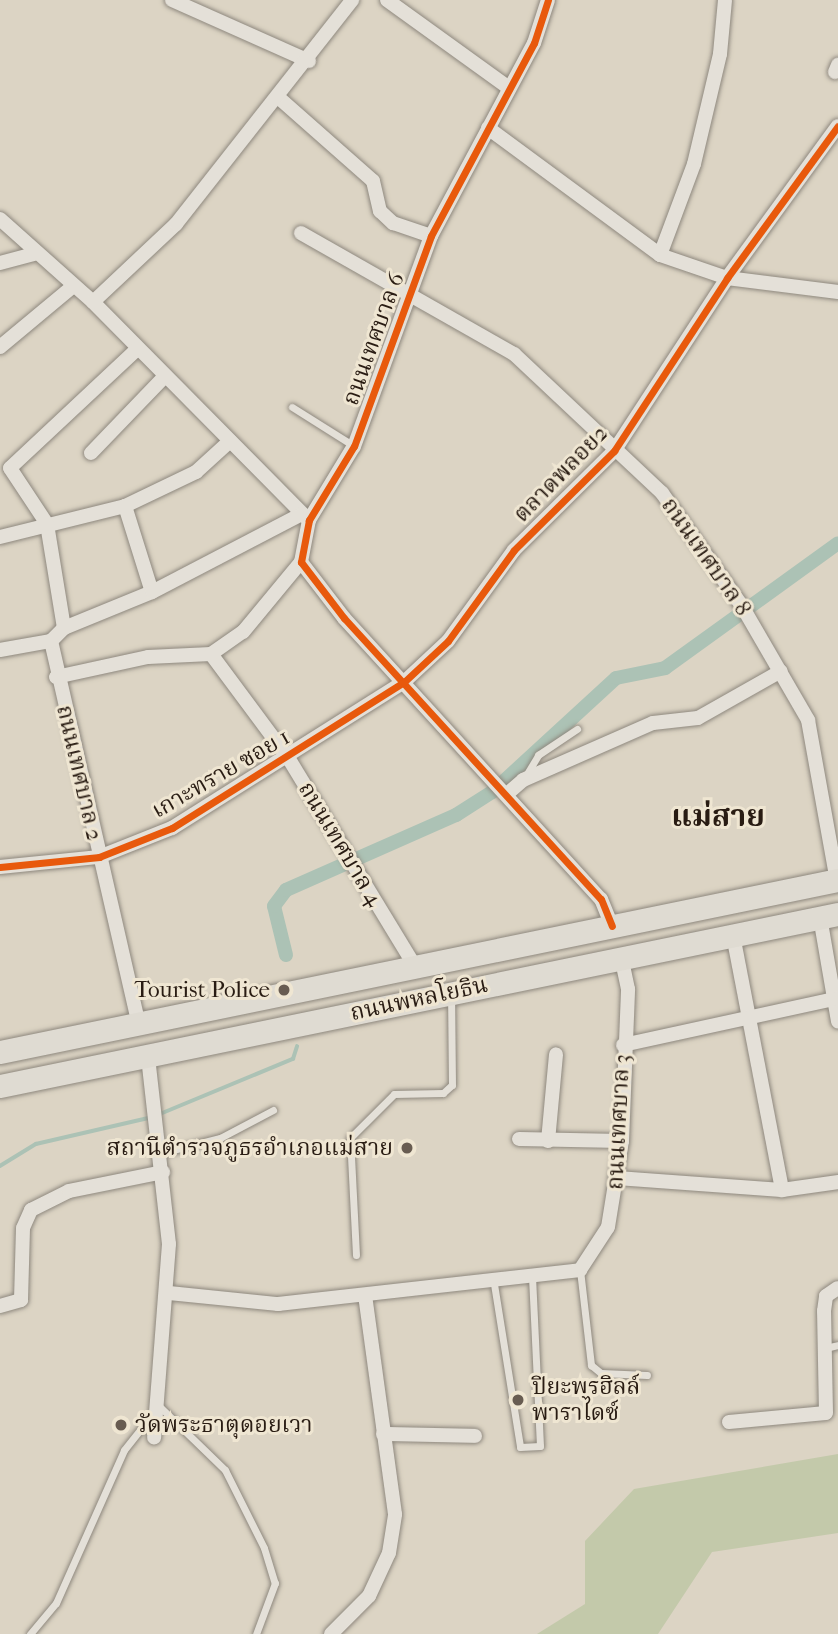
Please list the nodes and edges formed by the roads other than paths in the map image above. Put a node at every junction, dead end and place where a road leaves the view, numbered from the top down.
1 (172, 0) edge
2 (352, 0) edge
3 (387, 0) edge
4 (548, 0) edge
5 (725, 0) edge
6 (309, 61) junction
7 (509, 88) junction
8 (279, 98) junction
9 (838, 126) edge
10 (488, 128) junction
11 (0, 219) edge
12 (301, 233) dead end
13 (430, 236) junction
14 (34, 254) junction
15 (660, 255) junction
16 (0, 263) edge
17 (727, 278) junction
18 (72, 287) junction
19 (838, 292) edge
20 (413, 296) junction
21 (93, 302) junction
22 (0, 346) edge
23 (137, 349) junction
24 (165, 376) junction
25 (292, 407) dead end
26 (230, 441) junction
27 (354, 446) junction
28 (614, 452) junction
29 (90, 453) dead end
30 (5, 464) edge
31 (125, 506) junction
32 (304, 518) junction
33 (47, 524) junction
34 (0, 537) edge
35 (301, 562) junction
36 (152, 592) junction
37 (64, 628) junction
38 (51, 642) junction
39 (0, 650) edge
40 (211, 654) junction
41 (780, 671) junction
42 (57, 677) junction
43 (404, 682) junction
44 (577, 729) dead end
45 (289, 759) junction
46 (523, 780) junction
47 (507, 794) junction
48 (99, 857) junction
49 (0, 867) edge
50 (837, 881) edge
51 (829, 915) edge
52 (612, 926) junction
53 (733, 935) junction
54 (621, 957) junction
55 (447, 962) junction
56 (416, 968) junction
57 (451, 991) junction
58 (834, 999) junction
59 (749, 1019) junction
60 (838, 1021) edge
61 (139, 1026) junction
62 (623, 1045) junction
63 (0, 1052) edge
64 (555, 1054) dead end
65 (148, 1057) junction
66 (0, 1086) edge
67 (273, 1110) dead end
68 (519, 1139) dead end
69 (548, 1141) junction
70 (622, 1141) junction
71 (161, 1153) junction
72 (163, 1172) junction
73 (617, 1178) junction
74 (838, 1182) edge
75 (782, 1190) junction
76 (356, 1255) dead end
77 (580, 1270) junction
78 (532, 1279) junction
79 (495, 1284) junction
80 (838, 1288) edge
81 (169, 1293) junction
82 (365, 1295) junction
83 (0, 1306) edge
84 (832, 1346) edge
85 (647, 1375) dead end
86 (159, 1406) junction
87 (729, 1422) dead end
88 (383, 1434) junction
89 (475, 1436) dead end
90 (154, 1437) dead end
91 (30, 1634) edge
92 (256, 1634) edge
93 (331, 1634) edge

1 - 6 street
2 - 6 street
3 - 7 street
4 - 7 street, ถนนเทศบาล 6
5 - 15 street
6 - 8 street
7 - 10 street, ถนนเทศบาล 6
8 - 13 street
8 - 21 street
9 - 17 street, ตลาดพลอย2
10 - 13 street, ถนนเทศบาล 6
10 - 15 street
11 - 14 street
12 - 20 street, ถนนเทศบาล 8
13 - 20 street, ถนนเทศบาล 6
14 - 16 street
14 - 18 street
15 - 17 street
17 - 19 street
17 - 28 street, ตลาดพลอย2
18 - 21 street
18 - 22 street
20 - 27 street, ถนนเทศบาล 6
20 - 28 street, ถนนเทศบาล 8
21 - 23 street
23 - 24 street
23 - 30 street
24 - 26 street
24 - 29 street
25 - 27 lane
26 - 31 street
26 - 32 street
27 - 32 street, ถนนเทศบาล 6
28 - 41 street, ถนนเทศบาล 8
28 - 43 street, ตลาดพลอย2
30 - 33 street
31 - 33 street
31 - 36 street
32 - 35 street, ถนนเทศบาล 6
32 - 36 street
33 - 34 street
33 - 37 street
35 - 40 street
35 - 43 street
36 - 37 street
37 - 38 street
38 - 39 street
38 - 42 street, ถนนเทศบาล 2
40 - 42 street
40 - 45 street, ถนนเทศบาล 4
41 - 46 street
41 - 50 street, ถนนเทศบาล 8
42 - 48 street, ถนนเทศบาล 2
43 - 45 street, เกาะทราย ซอย 1
43 - 47 street
44 - 46 lane
45 - 48 street, เกาะทราย ซอย 1
45 - 56 street, ถนนเทศบาล 4
46 - 47 street
47 - 52 street
48 - 49 street, เกาะทราย ซอย 1
48 - 61 street, ถนนเทศบาล 2
50 - 52 main road, ถนนพหลโยธิน
51 - 53 main road, ถนนพหลโยธิน
51 - 58 street
52 - 55 main road, ถนนพหลโยธิน
53 - 54 main road, ถนนพหลโยธิน
53 - 59 street
54 - 57 main road, ถนนพหลโยธิน
54 - 62 street, ถนนเทศบาล 3
55 - 56 main road, ถนนพหลโยธิน
55 - 57 main road
56 - 61 main road, ถนนพหลโยธิน
57 - 65 main road, ถนนพหลโยธิน
57 - 76 lane
58 - 59 street
58 - 60 street
59 - 62 street
59 - 75 street
61 - 63 main road, ถนนพหลโยธิน
62 - 70 street, ถนนเทศบาล 3
64 - 69 street
65 - 66 main road, ถนนพหลโยธิน
65 - 71 street
67 - 71 lane
68 - 69 street
69 - 70 street
70 - 73 street, ถนนเทศบาล 3
71 - 72 street
72 - 81 street
72 - 83 street
73 - 75 street
73 - 77 street, ถนนเทศบาล 3
74 - 75 street
77 - 78 street
77 - 85 lane
78 - 79 street
78 - 79 lane
79 - 82 street
80 - 84 street
81 - 82 street
81 - 86 street
82 - 88 street
84 - 87 street
86 - 90 street
86 - 91 lane
86 - 92 lane
88 - 89 street
88 - 93 street

